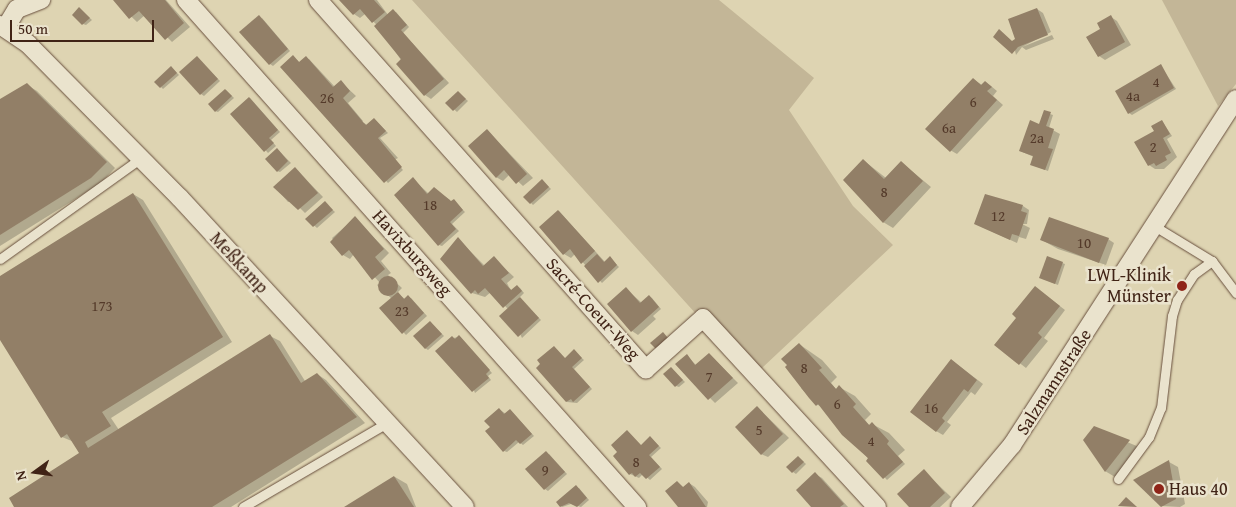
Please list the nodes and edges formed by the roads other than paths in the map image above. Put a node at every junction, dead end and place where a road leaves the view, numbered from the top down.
1 (41, 0) edge
2 (186, 0) edge
3 (318, 0) edge
4 (16, 4) edge
5 (3, 26) edge
6 (1236, 100) edge
7 (141, 158) junction
8 (1156, 227) junction
9 (0, 259) edge
10 (1212, 261) junction
11 (1236, 293) edge
12 (387, 422) junction
13 (1118, 479) dead end
14 (243, 507) edge
15 (464, 507) edge
16 (637, 507) edge
17 (877, 507) edge
18 (960, 507) edge

1 - 4 street
2 - 16 street, Havixburgweg
3 - 17 street, Sacré-Coeur-Weg
4 - 5 street
5 - 7 street, Meßkamp
6 - 8 street, Salzmannstraße
7 - 9 lane
7 - 12 street, Meßkamp
8 - 10 lane
8 - 18 street, Salzmannstraße
10 - 11 lane
10 - 13 lane
12 - 14 lane
12 - 15 street, Meßkamp

